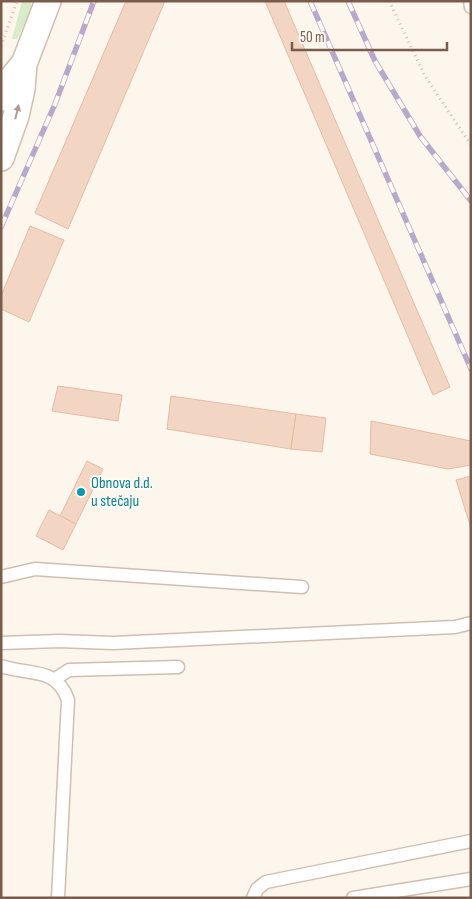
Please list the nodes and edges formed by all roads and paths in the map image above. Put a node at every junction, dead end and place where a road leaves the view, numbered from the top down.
1 (17, 1) edge
2 (48, 1) edge
3 (389, 1) edge
4 (470, 1) edge
5 (471, 6) edge
6 (1, 46) edge
7 (24, 64) junction
8 (1, 98) edge
9 (471, 145) edge
10 (1, 158) edge
11 (1, 577) edge
12 (302, 587) dead end
13 (471, 623) edge
14 (1, 643) edge
15 (1, 666) edge
16 (178, 667) dead end
17 (55, 680) junction
18 (471, 841) edge
19 (471, 879) edge
20 (58, 898) edge
21 (253, 898) edge
22 (353, 898) edge

1 - 6 path
2 - 7 street
3 - 9 path
4 - 5 lane
7 - 8 street
10 -> 7 street
11 - 12 lane
13 - 14 lane
15 - 17 lane
16 - 17 lane
17 - 20 lane
18 - 21 lane
19 - 22 lane

